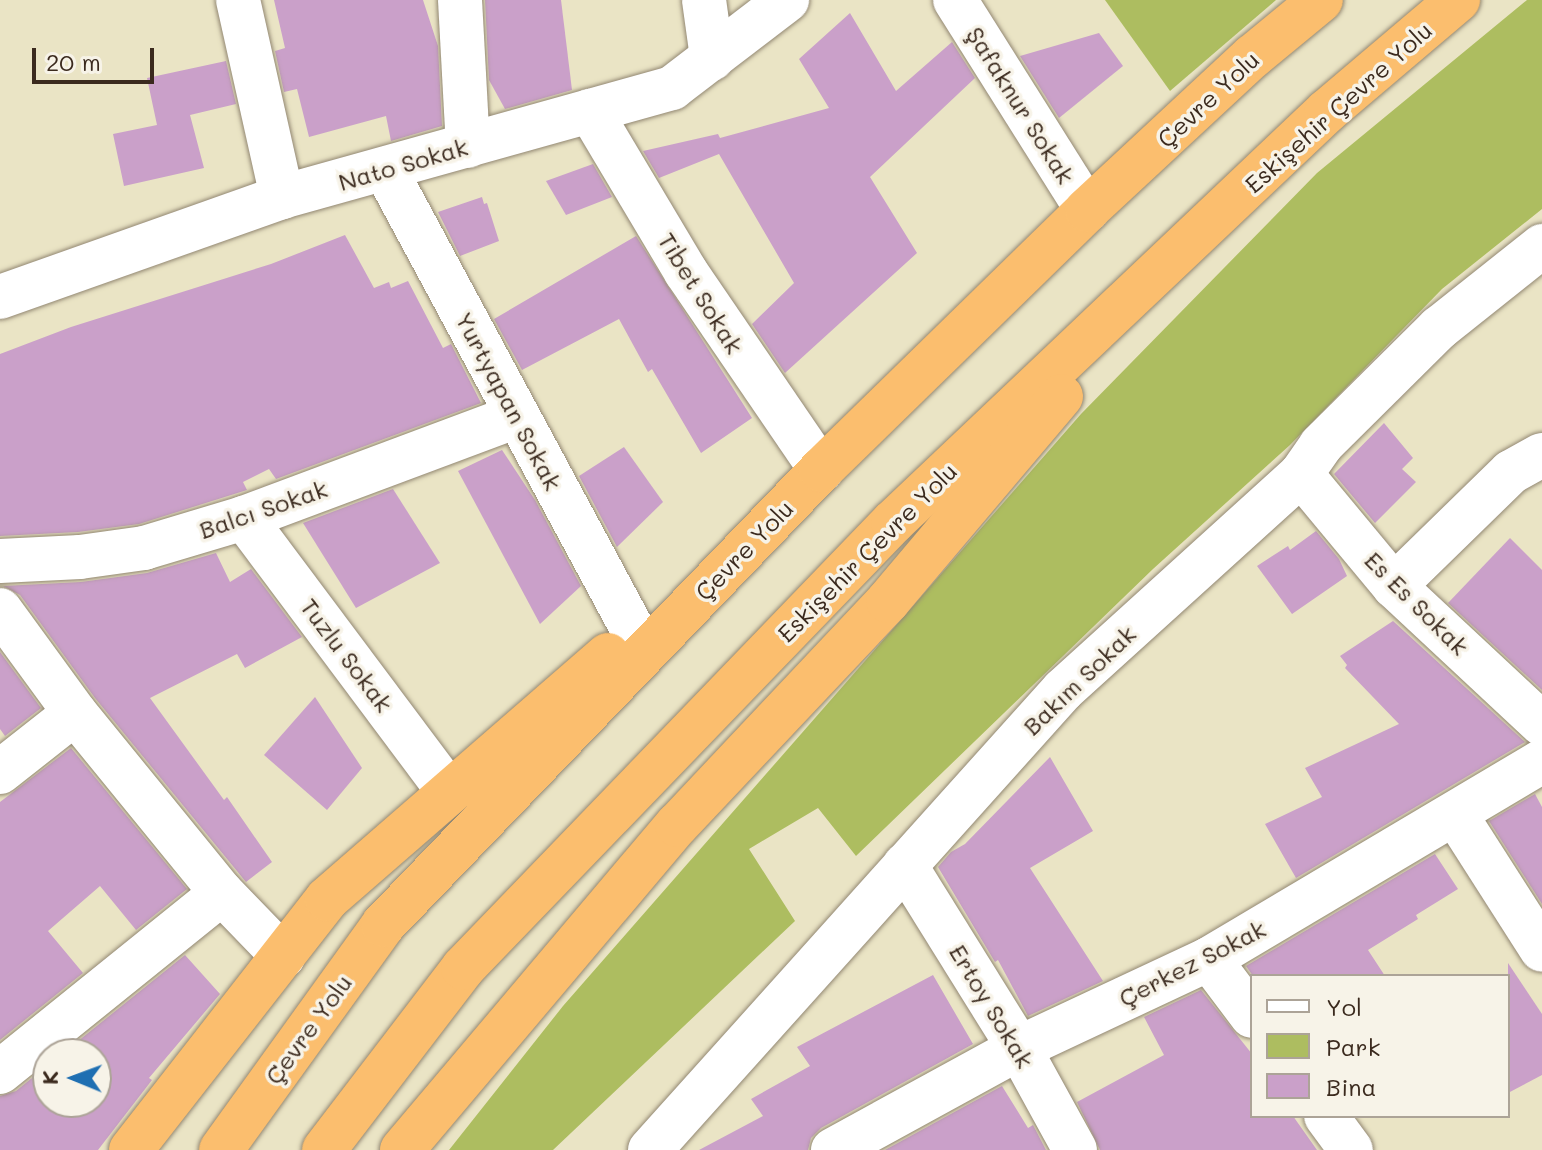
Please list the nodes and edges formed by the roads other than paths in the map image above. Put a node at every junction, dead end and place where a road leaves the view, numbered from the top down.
1 (238, 0) edge
2 (460, 0) edge
3 (704, 0) edge
4 (787, 0) edge
5 (955, 0) edge
6 (1321, 0) edge
7 (1458, 0) edge
8 (712, 58) junction
9 (590, 111) junction
10 (468, 146) junction
11 (385, 169) junction
12 (282, 197) junction
13 (1087, 210) junction
14 (1542, 246) edge
15 (0, 297) edge
16 (1111, 316) junction
17 (517, 416) junction
18 (1542, 455) edge
19 (821, 470) junction
20 (1301, 474) junction
21 (244, 518) junction
22 (0, 561) edge
23 (1394, 586) junction
24 (0, 610) edge
25 (634, 632) junction
26 (75, 713) junction
27 (1542, 724) edge
28 (1542, 761) edge
29 (0, 772) edge
30 (449, 792) junction
31 (1455, 814) junction
32 (905, 865) junction
33 (222, 893) junction
34 (1542, 950) edge
35 (283, 956) junction
36 (1209, 959) junction
37 (1250, 1013) edge
38 (1019, 1048) junction
39 (0, 1072) edge
40 (1327, 1118) edge
41 (131, 1150) edge
42 (221, 1150) edge
43 (324, 1150) edge
44 (402, 1150) edge
45 (650, 1150) edge
46 (833, 1150) edge
47 (1075, 1150) edge
48 (1351, 1150) edge

1 - 12 street
2 - 10 street
3 - 8 street
4 - 8 street, Nato Sokak
5 - 13 street, Şafaknur Sokak
6 - 13 highway, Çevre Yolu
7 - 16 highway, Eskişehir Çevre Yolu
8 - 9 street, Nato Sokak
9 - 10 street, Nato Sokak
9 - 19 street, Tibet Sokak
10 - 11 street, Nato Sokak
11 - 12 street, Nato Sokak
11 - 17 street, Yurtyapan Sokak
12 - 15 street, Nato Sokak
13 - 19 highway, Çevre Yolu
14 - 20 street, Bakım Sokak
16 - 43 highway, Eskişehir Çevre Yolu
16 - 44 highway
17 - 21 street, Balcı Sokak
17 - 25 street, Yurtyapan Sokak
18 - 23 street
19 - 25 highway
19 - 42 highway, Çevre Yolu
20 - 23 street, Es Es Sokak
20 - 32 street, Bakım Sokak
21 - 22 street, Balcı Sokak
21 - 30 street, Tuzlu Sokak
23 - 27 street, Es Es Sokak
24 - 26 street
25 - 30 highway
26 - 29 street
26 - 33 street
28 - 31 street, Çerkez Sokak
30 - 35 highway
31 - 34 street
31 - 36 street, Çerkez Sokak
32 - 38 street, Ertoy Sokak
32 - 45 street, Bakım Sokak
33 - 35 street
33 - 39 street
35 - 41 highway
36 - 37 street
36 - 38 street, Çerkez Sokak
38 - 46 street, Çerkez Sokak
38 - 47 street, Ertoy Sokak
40 - 48 street

